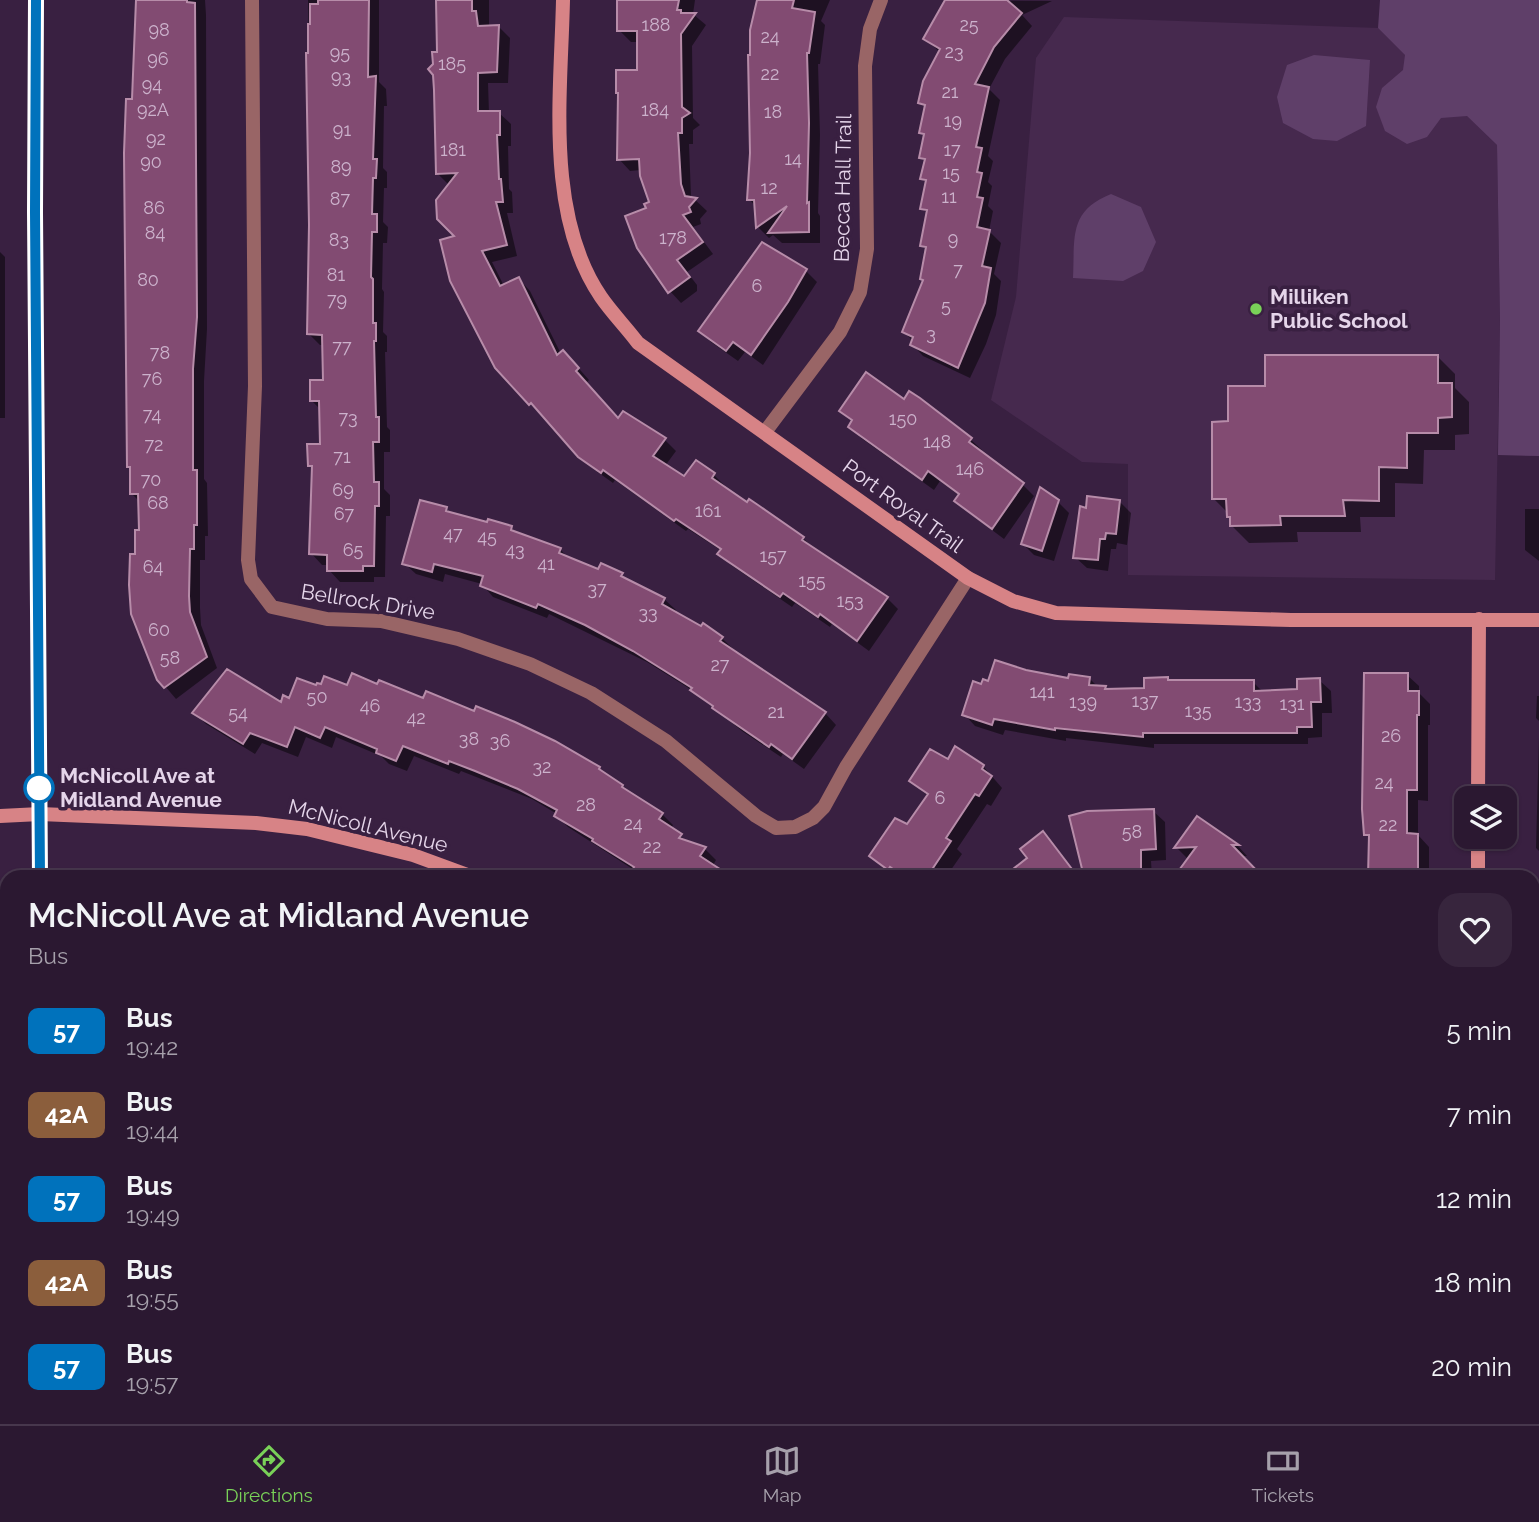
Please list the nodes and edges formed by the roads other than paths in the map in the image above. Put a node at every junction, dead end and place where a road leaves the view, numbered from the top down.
1 (36, 0) edge
2 (252, 0) edge
3 (563, 0) edge
4 (881, 0) edge
5 (765, 432) junction
6 (968, 578) junction
7 (1479, 619) junction
8 (1539, 620) edge
9 (1478, 786) edge
10 (40, 814) junction
11 (0, 816) edge
12 (1478, 849) edge
13 (40, 870) edge
14 (454, 870) edge
15 (1478, 870) edge

1 - 10 street
2 - 6 street, Bellrock Drive
3 - 5 street, Port Royal Trail
4 - 5 street, Becca Hall Trail
5 - 6 street, Port Royal Trail
6 - 7 street, Port Royal Trail
7 - 8 street, Port Royal Trail
7 - 9 street
10 - 11 street, McNicoll Avenue
10 - 13 street
10 - 14 street, McNicoll Avenue
12 - 15 street

